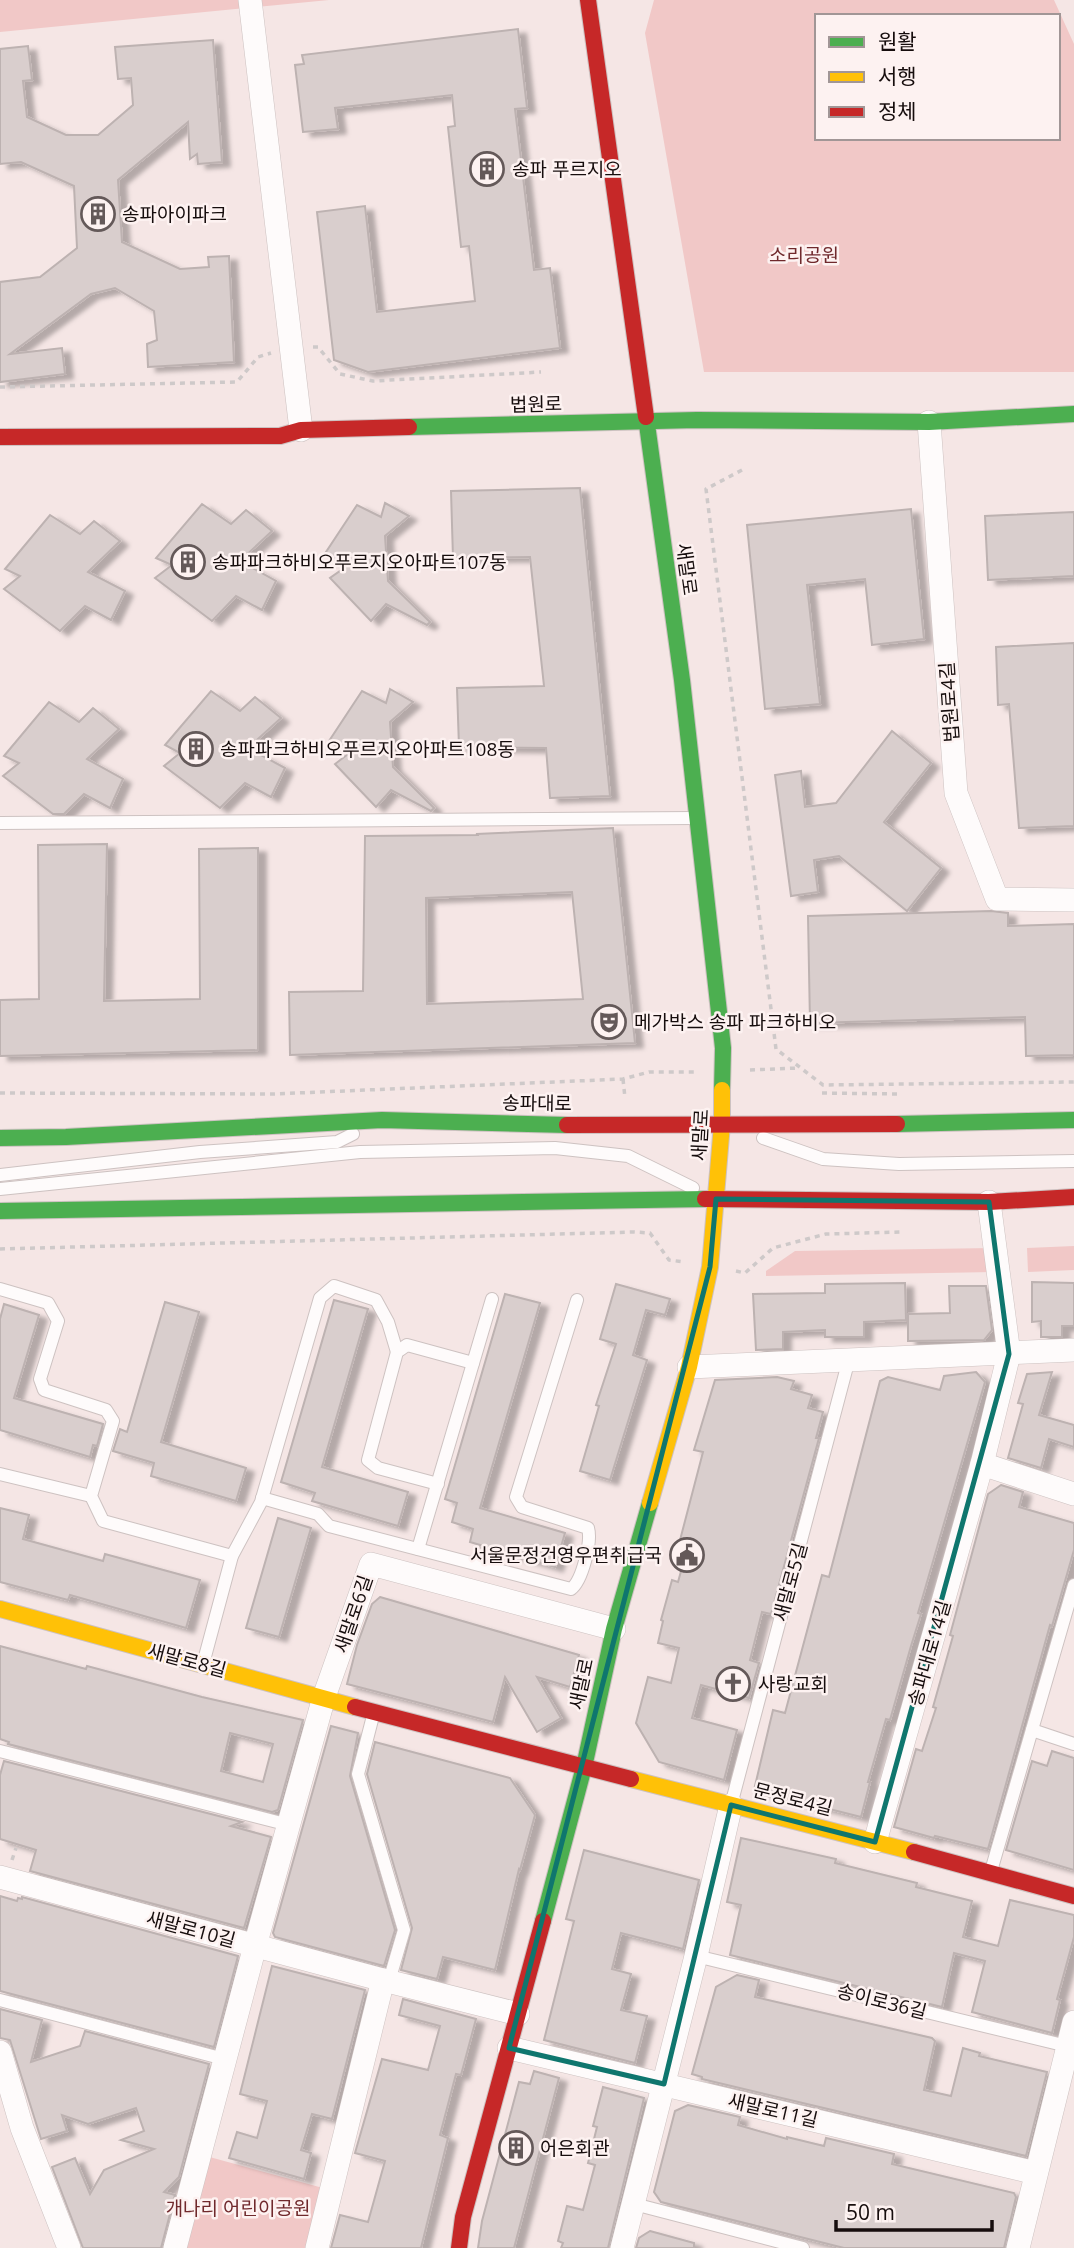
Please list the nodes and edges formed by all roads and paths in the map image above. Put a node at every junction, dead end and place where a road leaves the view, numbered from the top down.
1 (250, 0) edge
2 (588, 0) edge
3 (1074, 414) edge
4 (929, 422) junction
5 (645, 423) junction
6 (301, 430) junction
7 (0, 437) edge
8 (742, 470) dead end
9 (696, 818) junction
10 (0, 823) edge
11 (1074, 900) edge
12 (649, 1072) dead end
13 (1074, 1082) edge
14 (0, 1093) edge
15 (382, 1120) junction
16 (1074, 1120) edge
17 (722, 1124) junction
18 (0, 1138) edge
19 (1074, 1161) edge
20 (0, 1174) edge
21 (0, 1189) edge
22 (1074, 1197) edge
23 (716, 1199) junction
24 (989, 1202) junction
25 (0, 1212) edge
26 (909, 1232) dead end
27 (0, 1249) edge
28 (669, 1260) dead end
29 (745, 1273) dead end
30 (0, 1289) edge
31 (492, 1299) dead end
32 (577, 1300) dead end
33 (1074, 1350) edge
34 (397, 1352) junction
35 (1009, 1354) junction
36 (849, 1359) junction
37 (473, 1363) junction
38 (689, 1367) junction
39 (982, 1464) junction
40 (0, 1474) edge
41 (438, 1484) junction
42 (1074, 1494) edge
43 (91, 1496) junction
44 (262, 1498) junction
45 (418, 1549) junction
46 (232, 1556) junction
47 (1074, 1585) edge
48 (0, 1609) edge
49 (1070, 1612) edge
50 (614, 1629) junction
51 (203, 1664) junction
52 (324, 1697) junction
53 (374, 1712) junction
54 (1032, 1730) junction
55 (1074, 1744) edge
56 (0, 1751) edge
57 (584, 1768) junction
58 (731, 1805) junction
59 (289, 1825) junction
60 (875, 1842) junction
61 (991, 1872) junction
62 (0, 1877) edge
63 (1074, 1896) edge
64 (254, 1946) junction
65 (696, 1956) junction
66 (386, 1981) junction
67 (0, 2000) edge
68 (518, 2014) junction
69 (1074, 2022) edge
70 (1067, 2046) junction
71 (509, 2048) junction
72 (0, 2052) edge
73 (225, 2059) junction
74 (664, 2084) junction
75 (1036, 2173) junction
76 (634, 2204) junction
77 (69, 2248) edge
78 (175, 2248) edge
79 (317, 2248) edge
80 (459, 2248) edge
81 (622, 2248) edge
82 (803, 2248) edge
83 (1018, 2248) edge

1 - 6 street
2 - 5 street, 새말로
3 - 4 street, 법원로
4 - 5 street, 법원로
4 - 11 street, 법원로4길
5 - 6 street, 법원로
5 - 9 street, 새말로
6 - 7 street, 법원로
8 - 13 path
9 - 10 lane
9 - 17 street, 새말로
12 - 14 path
15 - 17 street, 송파대로
15 - 18 street, 송파대로
15 - 20 lane
16 - 17 street, 송파대로
17 - 19 lane
17 - 23 street, 새말로
21 - 23 lane
22 - 24 street
23 - 24 street
23 - 25 street
23 - 38 street, 새말로
24 - 35 street, 송파대로14길
26 - 29 path
27 - 28 path
30 - 43 lane
31 - 37 lane
32 - 45 lane
33 - 35 street
34 - 37 lane
34 - 41 lane
34 - 44 lane
35 - 36 street
35 - 39 street, 송파대로14길
36 - 38 street
36 - 58 lane, 새말로5길
37 - 41 lane
38 - 50 street, 새말로
39 - 42 street
39 - 60 street, 송파대로14길
40 - 43 lane
41 - 45 lane
43 - 46 lane
44 - 45 lane
44 - 46 lane
46 - 51 lane
47 - 49 lane
48 - 51 street, 새말로8길
49 - 54 lane
50 - 52 street, 새말로6길
50 - 57 street, 새말로
51 - 52 street, 새말로8길
52 - 53 street, 새말로8길
52 - 59 street, 새말로6길
53 - 57 street, 새말로8길
53 - 66 lane
54 - 55 lane
54 - 61 lane
56 - 59 lane
57 - 58 street, 문정로4길
57 - 68 street, 새말로
58 - 60 street, 문정로4길
58 - 65 street
59 - 64 street, 새말로6길
60 - 61 street, 문정로4길
61 - 63 street, 문정로4길
62 - 64 street, 새말로10길
64 - 66 street, 새말로10길
64 - 73 street, 새말로6길
65 - 70 lane, 송이로36길
65 - 74 street
66 - 68 street, 새말로10길
66 - 79 street
67 - 73 lane
68 - 71 street, 새말로
69 - 70 street
70 - 75 street
71 - 74 street, 새말로11길
71 - 80 street, 새말로
72 - 77 street
73 - 78 street, 새말로6길
74 - 75 street, 새말로11길
74 - 76 street
75 - 83 street
76 - 81 street
76 - 82 lane

